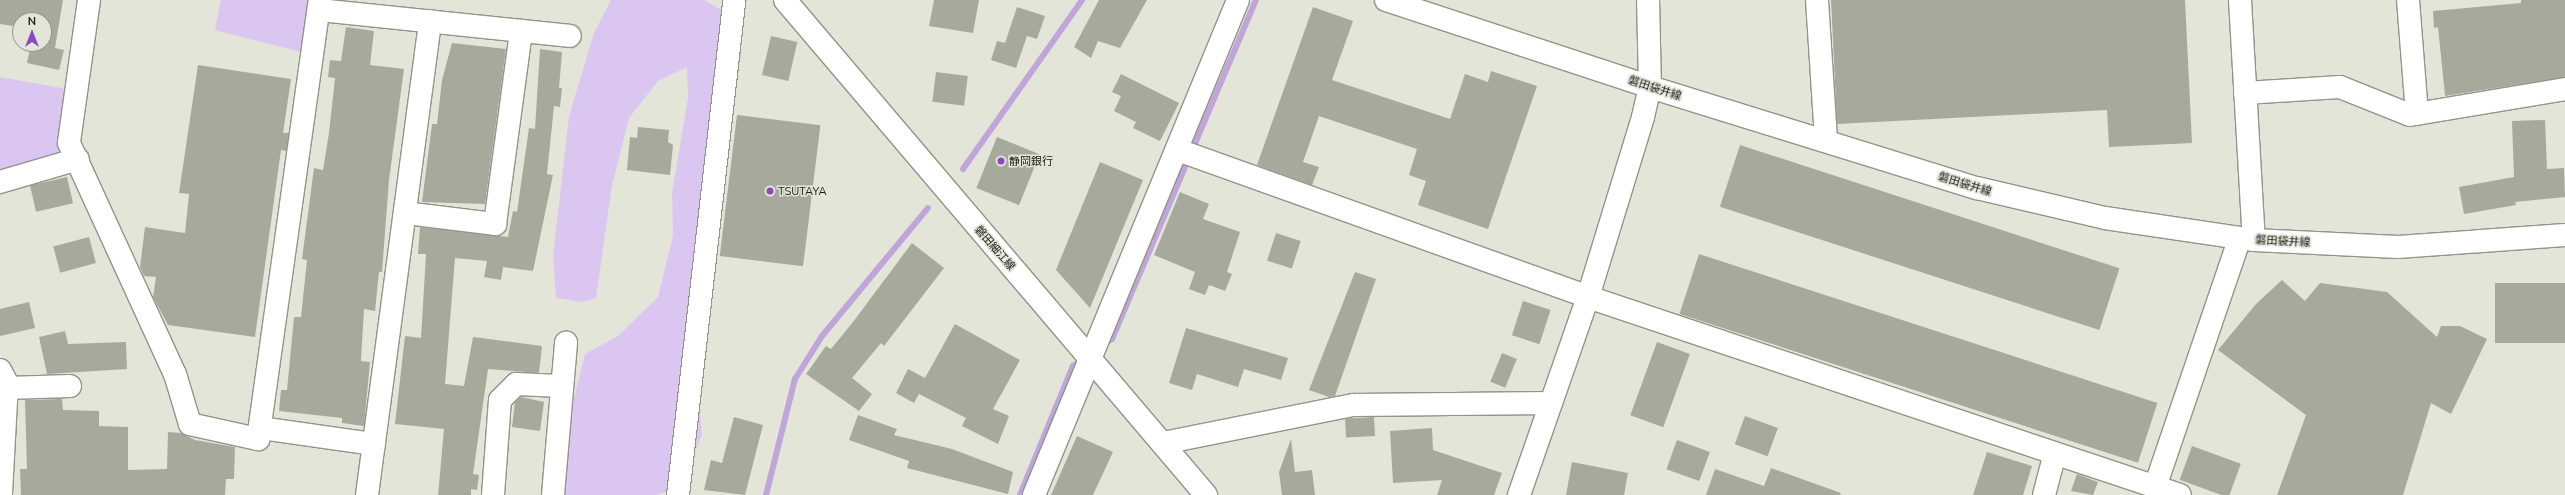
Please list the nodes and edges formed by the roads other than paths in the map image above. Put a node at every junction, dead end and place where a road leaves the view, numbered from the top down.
1 (89, 0) edge
2 (734, 0) edge
3 (786, 0) edge
4 (1238, 0) edge
5 (1386, 0) edge
6 (1648, 0) edge
7 (1817, 0) edge
8 (2240, 0) edge
9 (2408, 0) edge
10 (320, 5) edge
11 (430, 21) junction
12 (522, 31) junction
13 (570, 36) dead end
14 (1650, 87) junction
15 (2565, 90) edge
16 (2245, 93) junction
17 (2417, 114) junction
18 (1826, 141) junction
19 (1178, 150) junction
20 (78, 159) junction
21 (0, 182) edge
22 (405, 213) junction
23 (2565, 235) edge
24 (2247, 239) junction
25 (1588, 297) junction
26 (566, 343) dead end
27 (1092, 359) junction
28 (3, 379) edge
29 (70, 386) dead end
30 (561, 386) junction
31 (1551, 403) junction
32 (260, 428) junction
33 (1163, 443) junction
34 (374, 444) junction
35 (2055, 453) junction
36 (2155, 487) junction
37 (1, 495) edge
38 (367, 495) edge
39 (493, 495) edge
40 (553, 495) edge
41 (678, 495) edge
42 (1034, 495) edge
43 (1206, 495) edge
44 (1519, 495) edge
45 (2044, 495) edge
46 (2180, 495) edge

1 - 20 street
2 - 41 street
3 - 27 street, 磐田細江線
4 - 19 street
5 - 14 street, 磐田袋井線
6 - 14 street
7 - 18 street
8 - 16 street
9 - 17 street
10 - 11 street
10 - 32 street
11 - 12 street
11 - 22 street
12 - 13 street
12 - 22 street
14 - 18 street, 磐田袋井線
14 - 25 street
15 - 17 street
16 - 17 street
16 - 24 street
18 - 24 street, 磐田袋井線
19 - 25 street
19 - 27 street
20 - 21 street
20 - 32 street
22 - 34 street
23 - 24 street, 磐田袋井線
24 - 36 street
25 - 31 street
25 - 35 street
26 - 30 street
27 - 33 street, 磐田細江線
27 - 42 street
28 - 29 street
28 - 37 street
30 - 39 street
30 - 40 street
31 - 33 street
31 - 44 street
32 - 34 street
33 - 43 street, 磐田細江線
34 - 38 street
35 - 36 street
35 - 45 street
36 - 46 street

